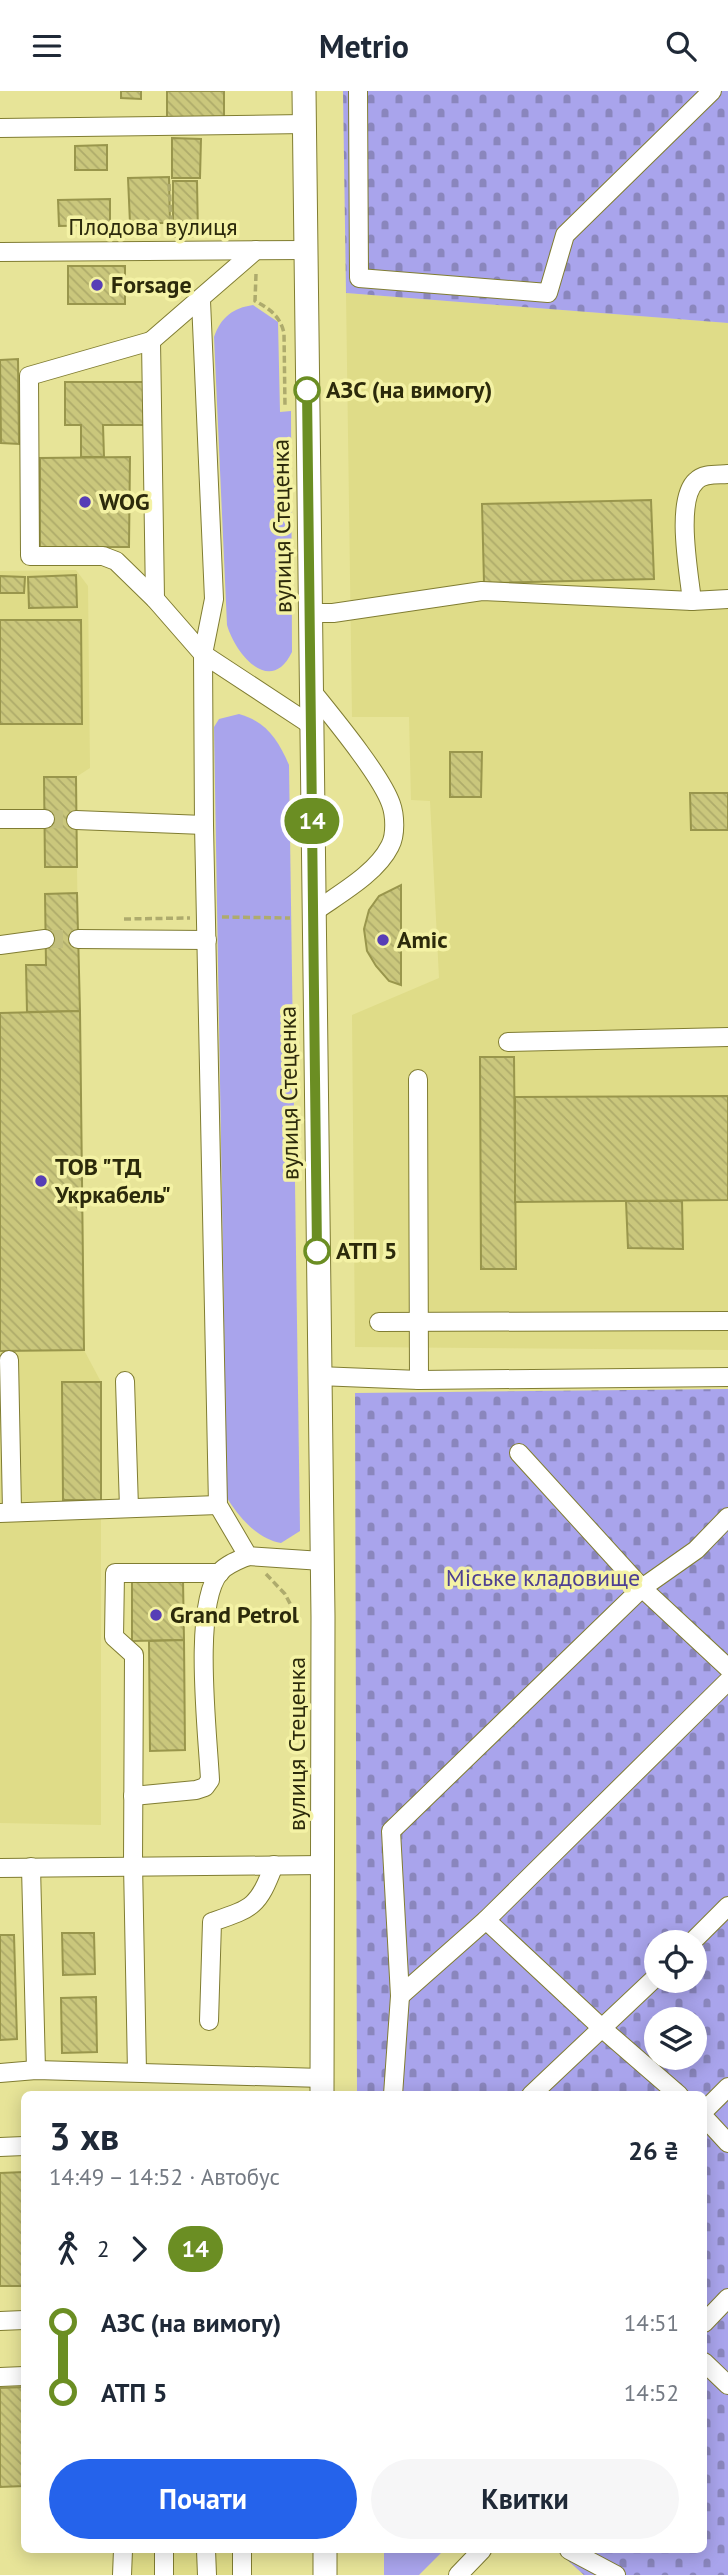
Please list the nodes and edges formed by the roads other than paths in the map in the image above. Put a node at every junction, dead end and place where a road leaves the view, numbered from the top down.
1 (304, 91) edge
2 (358, 91) edge
3 (712, 91) edge
4 (304, 124) junction
5 (0, 128) edge
6 (256, 250) junction
7 (306, 250) junction
8 (0, 252) edge
9 (201, 301) junction
10 (151, 341) junction
11 (728, 474) edge
12 (155, 599) junction
13 (728, 599) edge
14 (692, 601) junction
15 (310, 614) junction
16 (203, 654) junction
17 (311, 690) junction
18 (311, 725) junction
19 (0, 819) edge
20 (45, 819) tunnel mouth
21 (76, 820) tunnel mouth
22 (204, 825) junction
23 (314, 912) junction
24 (45, 939) tunnel mouth
25 (78, 939) tunnel mouth
26 (207, 940) junction
27 (0, 945) edge
28 (728, 1037) edge
29 (508, 1042) dead end
30 (418, 1079) dead end
31 (728, 1321) edge
32 (379, 1322) dead end
33 (420, 1324) junction
34 (9, 1360) dead end
35 (318, 1377) junction
36 (728, 1377) edge
37 (419, 1380) junction
38 (125, 1381) dead end
39 (519, 1453) dead end
40 (218, 1506) junction
41 (129, 1508) junction
42 (6, 1512) edge
43 (728, 1517) edge
44 (248, 1556) junction
45 (322, 1561) junction
46 (220, 1573) junction
47 (642, 1588) junction
48 (728, 1668) edge
49 (728, 1681) edge
50 (134, 1796) junction
51 (133, 1864) junction
52 (274, 1865) junction
53 (323, 1865) junction
54 (31, 1867) junction
55 (0, 1868) edge
56 (728, 1906) edge
57 (486, 1920) junction
58 (704, 1930) edge
59 (644, 1989) edge
60 (400, 1996) junction
61 (209, 2021) dead end
62 (604, 2030) junction
63 (36, 2070) junction
64 (137, 2072) junction
65 (0, 2073) edge
66 (322, 2086) edge
67 (728, 2087) edge
68 (393, 2091) edge
69 (535, 2091) edge
70 (674, 2091) edge
71 (707, 2108) edge
72 (707, 2120) edge
73 (728, 2143) edge
74 (0, 2147) edge
75 (21, 2147) edge
76 (728, 2298) edge
77 (21, 2320) edge
78 (707, 2320) edge
79 (0, 2321) edge
80 (707, 2365) edge
81 (21, 2376) edge
82 (0, 2377) edge
83 (728, 2385) edge
84 (123, 2553) edge
85 (164, 2553) edge
86 (206, 2553) edge
87 (242, 2553) edge
88 (325, 2553) edge
89 (477, 2553) edge
90 (575, 2553) edge
91 (122, 2575) edge
92 (164, 2575) edge
93 (207, 2575) edge
94 (242, 2575) edge
95 (325, 2575) edge
96 (458, 2575) edge
97 (616, 2575) edge

1 - 4 main road, вулиця Стеценка
2 - 3 street
4 - 5 street
4 - 7 main road, вулиця Стеценка
6 - 7 street, Плодова вулиця
6 - 8 street, Плодова вулиця
6 - 9 street
7 - 15 main road, вулиця Стеценка
9 - 10 street
9 - 16 street
10 - 12 street
10 - 12 street
11 - 14 street
12 - 16 street
13 - 14 street
14 - 15 street
15 - 17 main road, вулиця Стеценка
16 - 18 street
16 - 22 street
17 - 18 main road, вулиця Стеценка
17 - 23 street
18 - 23 main road, вулиця Стеценка
19 - 20 street
21 - 22 street
22 - 26 street
23 - 35 main road, вулиця Стеценка
24 - 27 street
25 - 26 street
26 - 40 street
28 - 29 street
30 - 33 street
31 - 33 street
32 - 33 street
33 - 37 street
34 - 42 street
35 - 37 street
35 - 45 main road, вулиця Стеценка
36 - 37 street
38 - 41 street
39 - 47 street
40 - 41 street
40 - 44 street
41 - 42 street
43 - 47 street
44 - 45 street
44 - 46 street
45 - 53 main road, вулиця Стеценка
46 - 50 street
46 - 50 street
47 - 48 street
47 - 60 street
49 - 57 street
50 - 51 street
51 - 52 street
51 - 54 street
51 - 64 street
52 - 53 street
52 - 61 street
53 - 66 main road, вулиця Стеценка
54 - 55 street
54 - 63 street
56 - 58 street
57 - 60 street
57 - 62 street
59 - 62 street
60 - 68 street
62 - 69 street
62 - 70 street
63 - 64 street
63 - 65 street
64 - 66 street
67 - 71 street
72 - 73 street
74 - 75 street
76 - 78 street
77 - 79 street
80 - 83 street
81 - 82 street
84 - 91 street
85 - 92 street
86 - 93 street
87 - 94 street
88 - 95 main road
89 - 96 street
90 - 97 street

